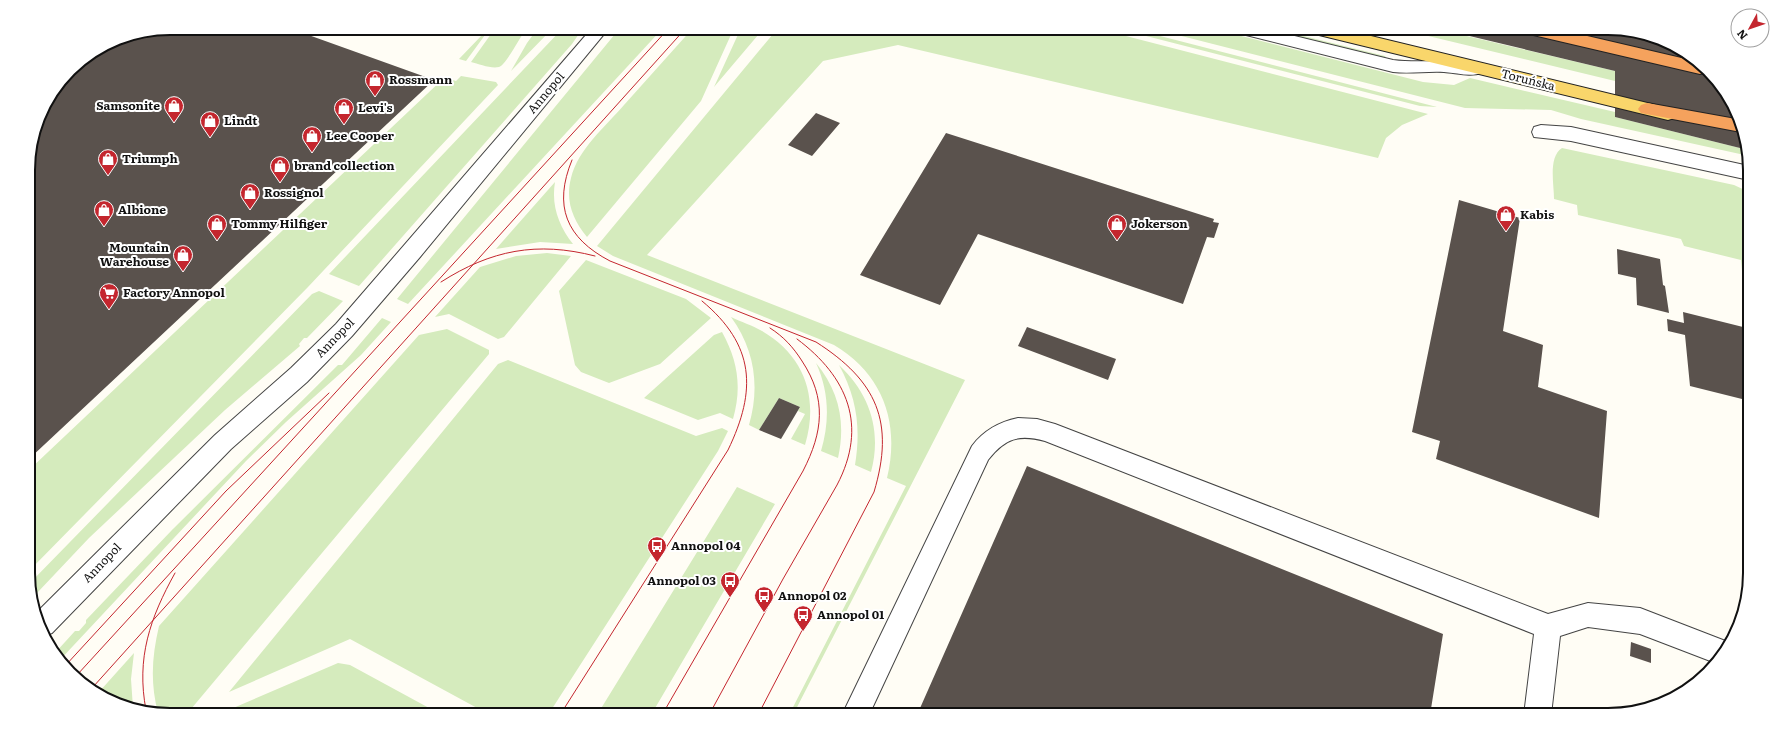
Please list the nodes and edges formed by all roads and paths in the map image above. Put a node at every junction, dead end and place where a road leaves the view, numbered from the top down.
1 (596, 35) edge
2 (1268, 35) edge
3 (1343, 35) edge
4 (1559, 35) edge
5 (1696, 67) edge
6 (1494, 72) junction
7 (1647, 109) junction
8 (1735, 125) edge
9 (1737, 131) edge
10 (1541, 132) dead end
11 (1743, 173) edge
12 (44, 623) edge
13 (1548, 628) junction
14 (1718, 651) edge
15 (858, 708) edge
16 (1538, 708) edge

1 - 12 street, Annopol
2 - 6 street
3 - 6 main road, Toruńska
4 - 5 highway
6 - 7 main road, Toruńska
7 - 8 highway
7 - 9 main road, Toruńska
10 - 11 street
13 - 14 street
13 - 15 street
13 - 16 street

